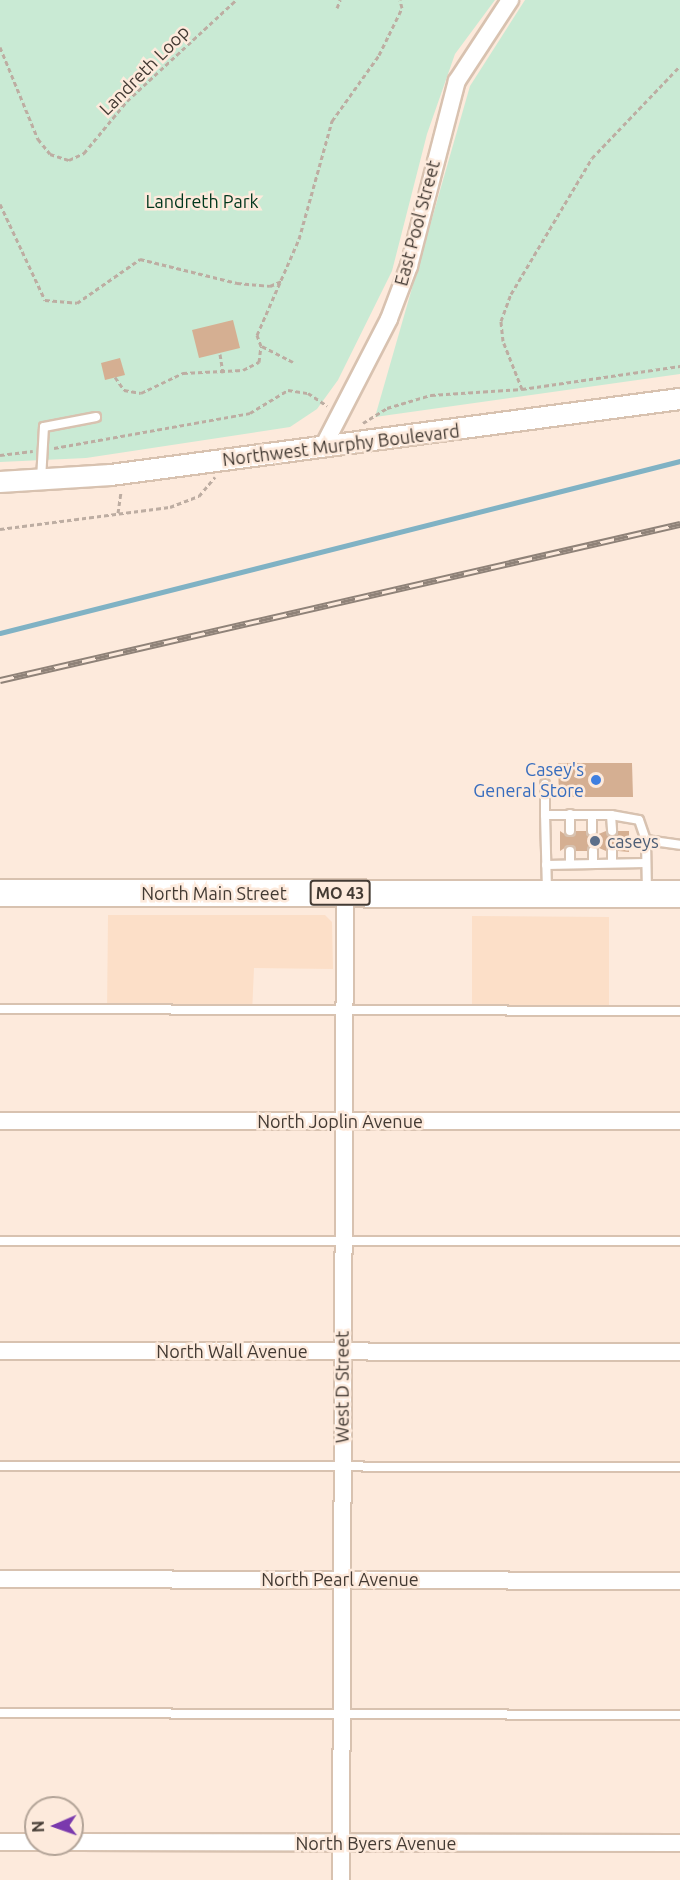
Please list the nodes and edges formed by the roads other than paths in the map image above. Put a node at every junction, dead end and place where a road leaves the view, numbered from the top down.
1 (510, 0) edge
2 (680, 399) edge
3 (96, 417) dead end
4 (323, 447) junction
5 (41, 480) junction
6 (0, 482) edge
7 (545, 784) dead end
8 (570, 814) junction
9 (545, 815) junction
10 (592, 815) junction
11 (611, 815) junction
12 (570, 831) dead end
13 (592, 831) dead end
14 (612, 831) dead end
15 (646, 840) junction
16 (680, 844) edge
17 (592, 851) dead end
18 (570, 852) dead end
19 (612, 852) dead end
20 (593, 863) junction
21 (612, 863) junction
22 (646, 863) junction
23 (570, 864) junction
24 (546, 865) junction
25 (0, 893) edge
26 (345, 893) junction
27 (547, 894) junction
28 (647, 894) junction
29 (680, 894) edge
30 (0, 1009) edge
31 (344, 1010) junction
32 (680, 1011) edge
33 (343, 1120) junction
34 (0, 1121) edge
35 (680, 1121) edge
36 (0, 1241) edge
37 (342, 1241) junction
38 (680, 1241) edge
39 (0, 1351) edge
40 (342, 1352) junction
41 (680, 1352) edge
42 (0, 1466) edge
43 (342, 1467) junction
44 (680, 1467) edge
45 (343, 1578) junction
46 (0, 1579) edge
47 (680, 1581) edge
48 (0, 1713) edge
49 (342, 1714) junction
50 (680, 1715) edge
51 (0, 1842) edge
52 (24, 1842) edge
53 (84, 1842) edge
54 (341, 1844) junction
55 (680, 1844) edge
56 (342, 1880) edge

1 - 4 street, East Pool Street
2 - 4 street, Northwest Murphy Boulevard
3 - 5 lane
4 - 5 street, Northwest Murphy Boulevard
5 - 6 street, Northwest Murphy Boulevard
7 - 9 lane
8 - 9 lane
8 - 10 lane
8 - 12 lane
9 - 24 lane
10 - 11 lane
10 - 13 lane
11 - 14 lane
11 - 15 lane
15 - 16 lane
15 - 22 lane
17 - 20 lane
18 - 23 lane
19 - 21 lane
20 - 21 lane
20 - 23 lane
21 - 22 lane
22 - 28 lane
23 - 24 lane
24 - 27 lane
25 - 26 main road, North Main Street / MO 43
26 - 27 main road, North Main Street / MO 43
26 - 31 street, West D Street
27 - 28 main road, North Main Street / MO 43
28 - 29 main road, North Main Street / MO 43
30 - 31 lane
31 - 32 lane
31 - 33 street, West D Street
33 - 34 street, North Joplin Avenue
33 - 35 street, North Joplin Avenue
33 - 37 street, West D Street
36 - 37 lane
37 - 38 lane
37 - 40 street, West D Street
39 - 40 street, North Wall Avenue
40 - 41 street, North Wall Avenue
40 - 43 street, West D Street
42 - 43 lane
43 - 44 lane
43 - 45 street, West D Street
45 - 46 street, North Pearl Avenue
45 - 47 street, North Pearl Avenue
45 - 49 street, West D Street
48 - 49 lane
49 - 50 lane
49 - 54 street, West D Street
51 - 52 street
53 - 54 street, North Byers Avenue
54 - 55 street, North Byers Avenue
54 - 56 street, West D Street

